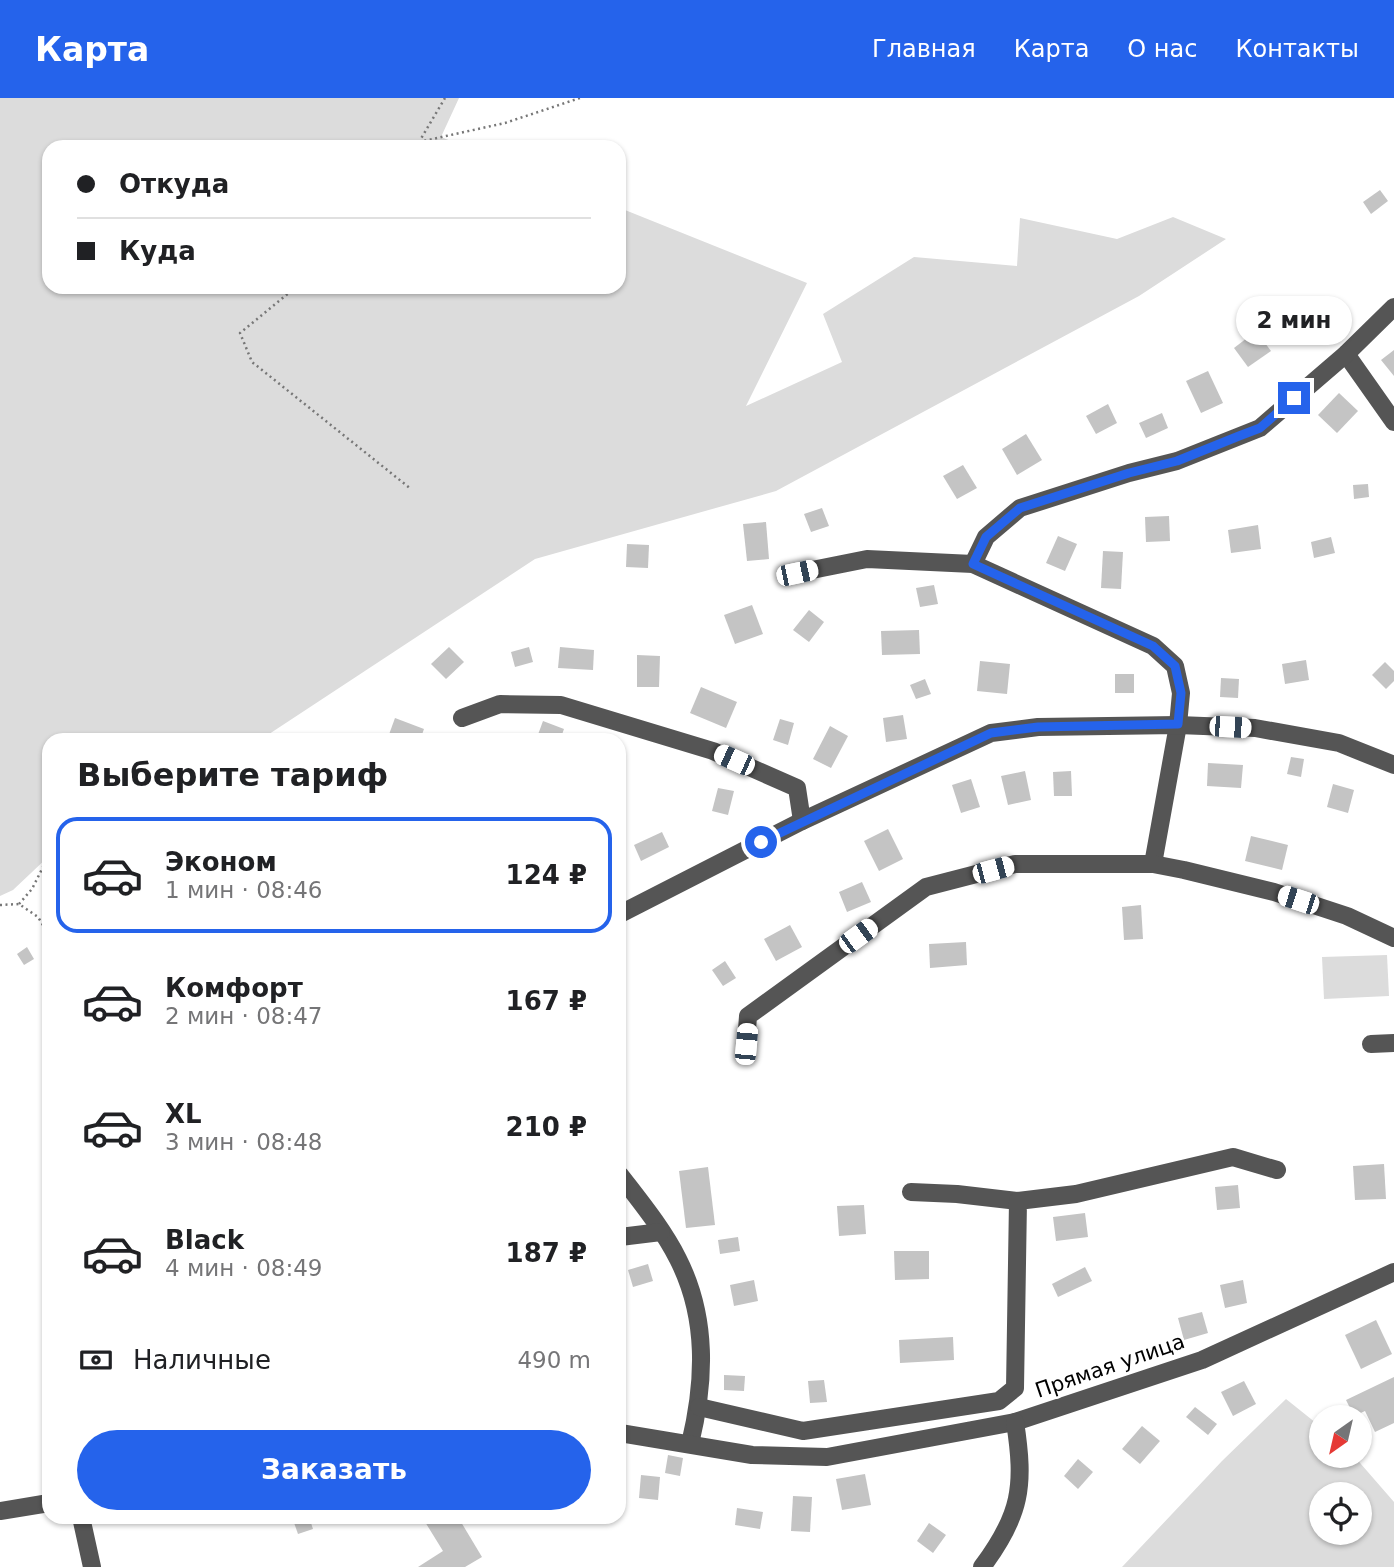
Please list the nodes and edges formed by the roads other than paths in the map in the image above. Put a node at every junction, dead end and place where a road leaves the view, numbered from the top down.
1 (1394, 307) edge
2 (1346, 354) junction
3 (1394, 422) edge
4 (973, 564) junction
5 (797, 573) dead end
6 (462, 718) dead end
7 (1178, 724) junction
8 (1394, 765) edge
9 (802, 821) junction
10 (1153, 864) junction
11 (626, 911) edge
12 (1394, 938) edge
13 (1394, 1043) edge
14 (746, 1044) dead end
15 (1371, 1044) dead end
16 (1277, 1170) dead end
17 (626, 1182) edge
18 (911, 1192) dead end
19 (1018, 1201) junction
20 (661, 1232) junction
21 (626, 1236) edge
22 (1394, 1272) edge
23 (699, 1406) junction
24 (1016, 1422) junction
25 (626, 1434) edge
26 (690, 1444) junction
27 (42, 1504) edge
28 (0, 1511) edge
29 (83, 1524) edge
30 (92, 1567) edge
31 (982, 1567) edge

1 - 2 street
2 - 3 street
2 - 4 street
4 - 5 street
4 - 7 street
6 - 9 street
7 - 8 street
7 - 9 street
7 - 10 street
9 - 11 street
10 - 12 street
10 - 14 street
13 - 15 street
16 - 19 street
17 - 20 street
18 - 19 street
19 - 23 street
20 - 21 street
20 - 23 street
22 - 24 street, Прямая улица
23 - 26 street
24 - 26 street, Прямая улица
24 - 31 street
25 - 26 street, Прямая улица
27 - 28 street
29 - 30 street

